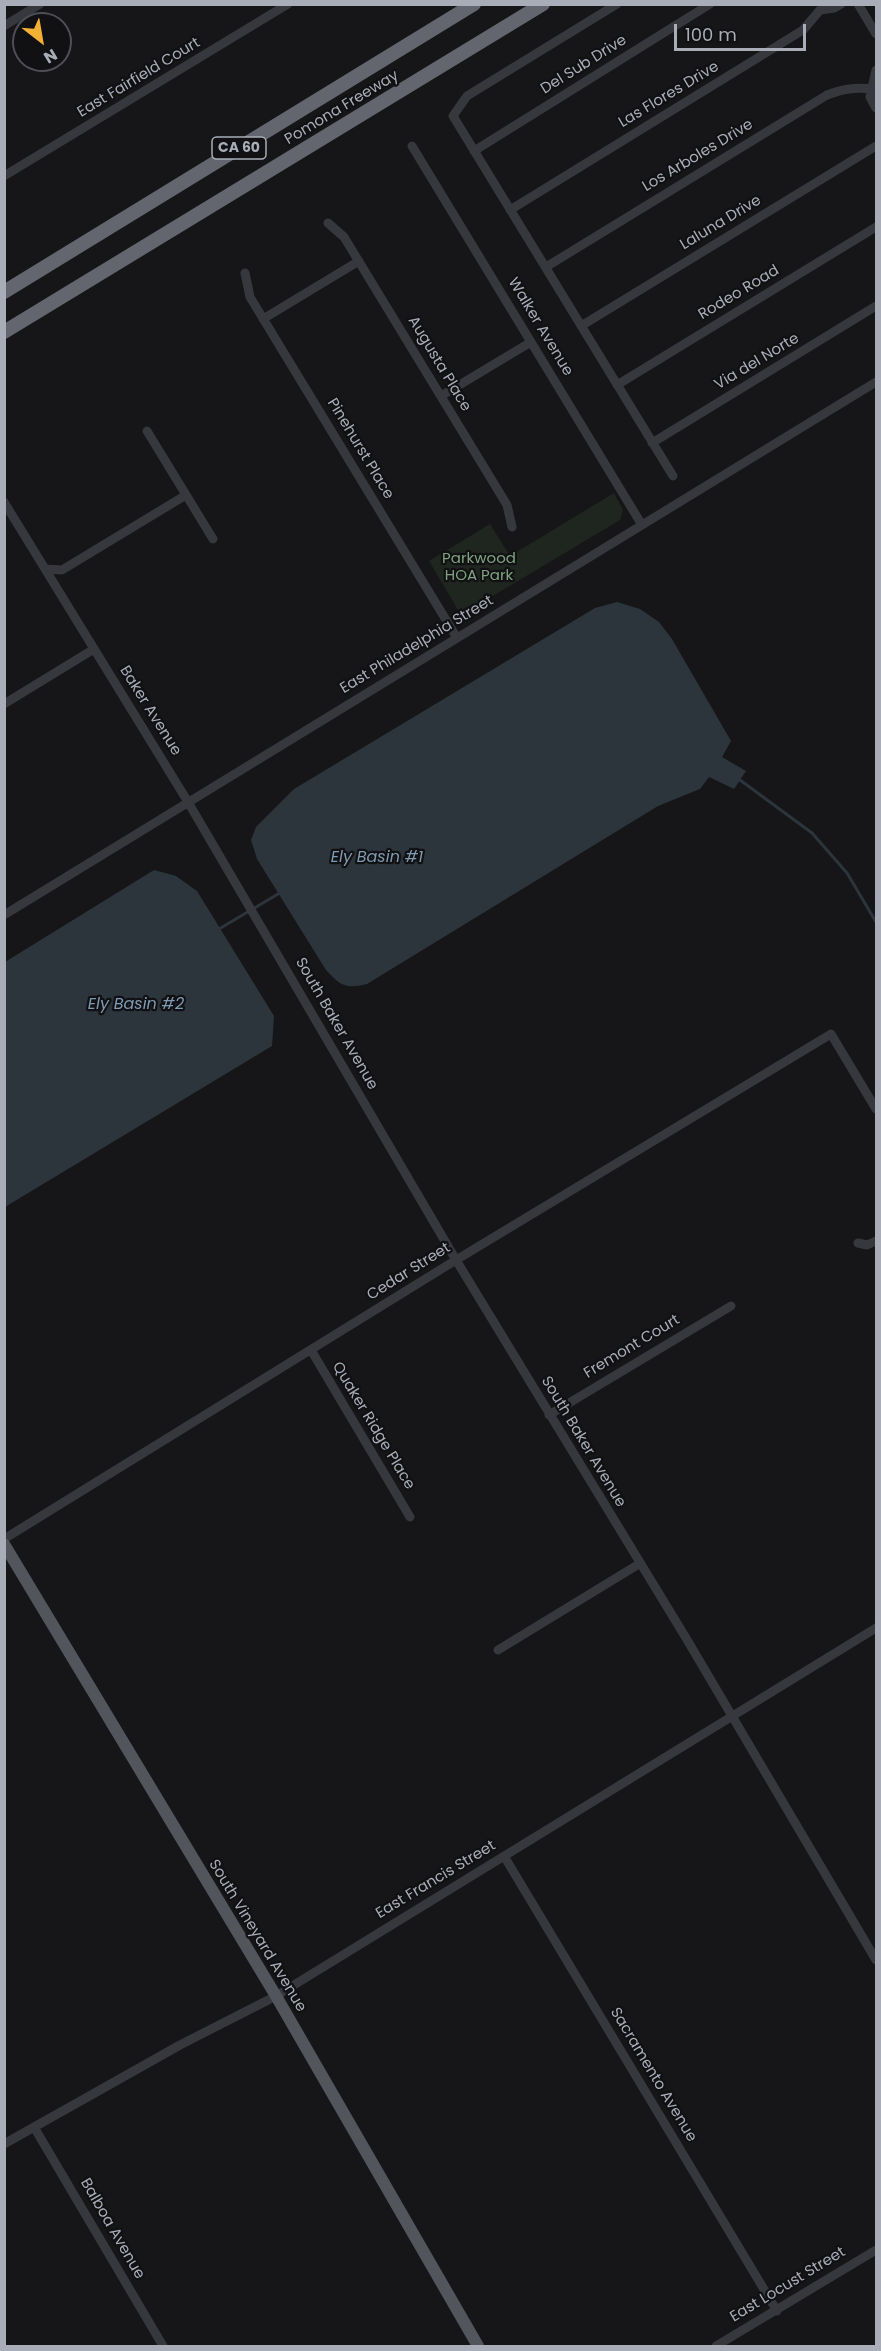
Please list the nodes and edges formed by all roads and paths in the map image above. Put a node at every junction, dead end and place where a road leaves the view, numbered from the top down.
1 (40, 4) edge
2 (288, 4) edge
3 (474, 4) edge
4 (543, 4) edge
5 (617, 4) edge
6 (710, 4) edge
7 (841, 4) edge
8 (858, 4) edge
9 (819, 7) edge
10 (4, 26) edge
11 (876, 34) edge
12 (876, 70) edge
13 (872, 89) junction
14 (876, 108) edge
15 (412, 146) dead end
16 (876, 146) edge
17 (474, 151) junction
18 (4, 176) edge
19 (510, 210) junction
20 (328, 223) dead end
21 (876, 227) edge
22 (128, 257) junction
23 (359, 261) junction
24 (546, 267) junction
25 (245, 273) dead end
26 (4, 292) edge
27 (876, 306) edge
28 (263, 319) junction
29 (581, 326) junction
30 (4, 332) edge
31 (4, 342) edge
32 (531, 342) junction
33 (876, 382) edge
34 (617, 385) junction
35 (441, 396) junction
36 (147, 431) dead end
37 (652, 443) junction
38 (673, 476) dead end
39 (186, 495) junction
40 (4, 502) edge
41 (642, 525) junction
42 (512, 527) dead end
43 (213, 539) dead end
44 (45, 569) junction
45 (457, 638) junction
46 (94, 649) junction
47 (4, 704) edge
48 (188, 802) junction
49 (4, 915) edge
50 (268, 937) joint
51 (876, 1109) edge
52 (876, 1241) edge
53 (858, 1243) dead end
54 (456, 1260) junction
55 (731, 1306) dead end
56 (310, 1350) junction
57 (549, 1415) junction
58 (410, 1517) dead end
59 (4, 1539) edge
60 (4, 1544) edge
61 (639, 1564) junction
62 (876, 1628) edge
63 (498, 1650) dead end
64 (731, 1718) junction
65 (504, 1856) junction
66 (876, 1960) edge
67 (276, 1996) junction
68 (34, 2127) junction
69 (4, 2144) edge
70 (876, 2250) edge
71 (777, 2311) junction
72 (163, 2346) edge
73 (478, 2346) edge
74 (716, 2346) edge

1 - 10 street
2 - 18 street, East Fairfield Court
3 - 26 highway, Pomona Freeway / CA 60
4 - 22 highway, Pomona Freeway / CA 60
5 - 17 street
6 - 17 street, Del Sub Drive
7 - 9 street, Las Flores Drive
8 - 11 street
9 - 19 street, Las Flores Drive
12 - 13 street
13 - 14 street
13 - 24 street, Los Arboles Drive
15 - 32 street, Walker Avenue
16 - 29 street, Laluna Drive
17 - 19 street
19 - 24 street
20 - 23 street, Augusta Place
21 - 34 street, Rodeo Road
22 - 30 highway, Pomona Freeway / CA 60
22 - 31 highway
23 - 28 street
23 - 35 street, Augusta Place
24 - 29 street
25 - 28 street, Pinehurst Place
27 - 37 street, Via del Norte
28 - 45 street, Pinehurst Place
29 - 34 street
32 - 35 street
32 - 41 street, Walker Avenue
33 - 41 street, East Philadelphia Street
34 - 37 street
35 - 42 street, Augusta Place
36 - 39 street
37 - 38 street
39 - 43 street
39 - 44 street
40 - 44 street, Baker Avenue
41 - 45 street, East Philadelphia Street
44 - 46 street, Baker Avenue
45 - 48 street, East Philadelphia Street
46 - 47 street
46 - 48 street, Baker Avenue
48 - 49 street, East Philadelphia Street
48 - 50 street, Baker Avenue
50 - 54 street, South Baker Avenue
51 - 54 street, Cedar Street
52 - 53 street
54 - 56 street, Cedar Street
54 - 57 street, South Baker Avenue
55 - 57 street, Fremont Court
56 - 58 street, Quaker Ridge Place
56 - 59 street, Cedar Street
57 - 61 street, South Baker Avenue
60 - 67 main road, South Vineyard Avenue
61 - 63 street
61 - 64 street, South Baker Avenue
62 - 64 street, East Francis Street
64 - 65 street, East Francis Street
64 - 66 street, South Baker Avenue
65 - 67 street, East Francis Street
65 - 71 street, Sacramento Avenue
67 - 68 street, East Francis Street
67 - 73 main road, South Vineyard Avenue
68 - 69 street, East Francis Street
68 - 72 street, Balboa Avenue
70 - 71 street, East Locust Street
71 - 74 street, East Locust Street

